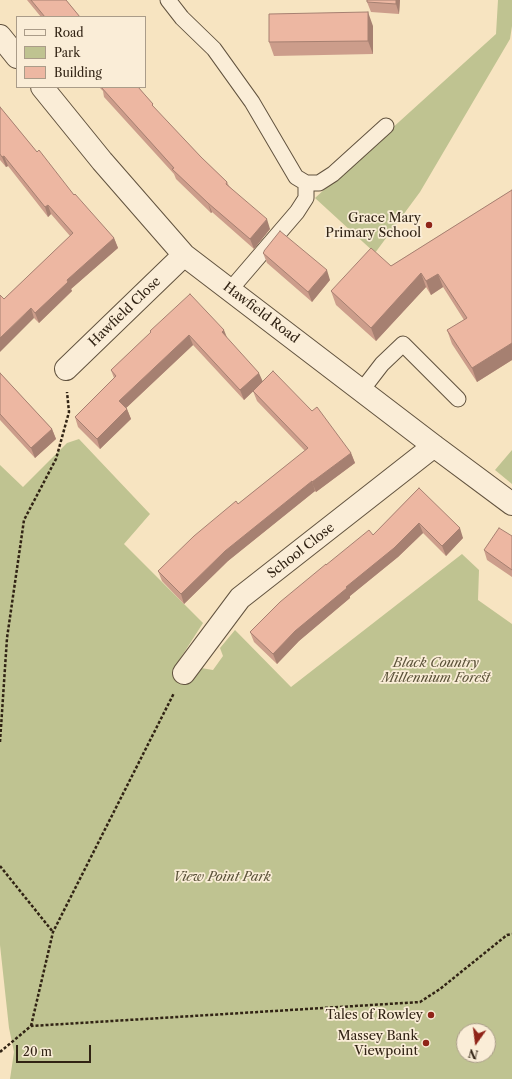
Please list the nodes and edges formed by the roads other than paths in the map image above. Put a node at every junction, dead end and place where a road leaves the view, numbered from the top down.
1 (168, 0) edge
2 (0, 36) edge
3 (16, 55) edge
4 (43, 88) edge
5 (386, 126) dead end
6 (306, 183) junction
7 (184, 254) junction
8 (230, 290) junction
9 (66, 369) road end
10 (362, 390) junction
11 (458, 399) dead end
12 (434, 446) junction
13 (512, 504) edge
14 (184, 673) road end

1 - 6 lane
2 - 3 street
4 - 7 street, Hawfield Road
5 - 6 lane
6 - 8 lane
7 - 8 street, Hawfield Road
7 - 9 street, Hawfield Close
8 - 10 street, Hawfield Road
10 - 11 lane
10 - 12 street, Hawfield Road
12 - 13 street, Hawfield Road
12 - 14 street, School Close

